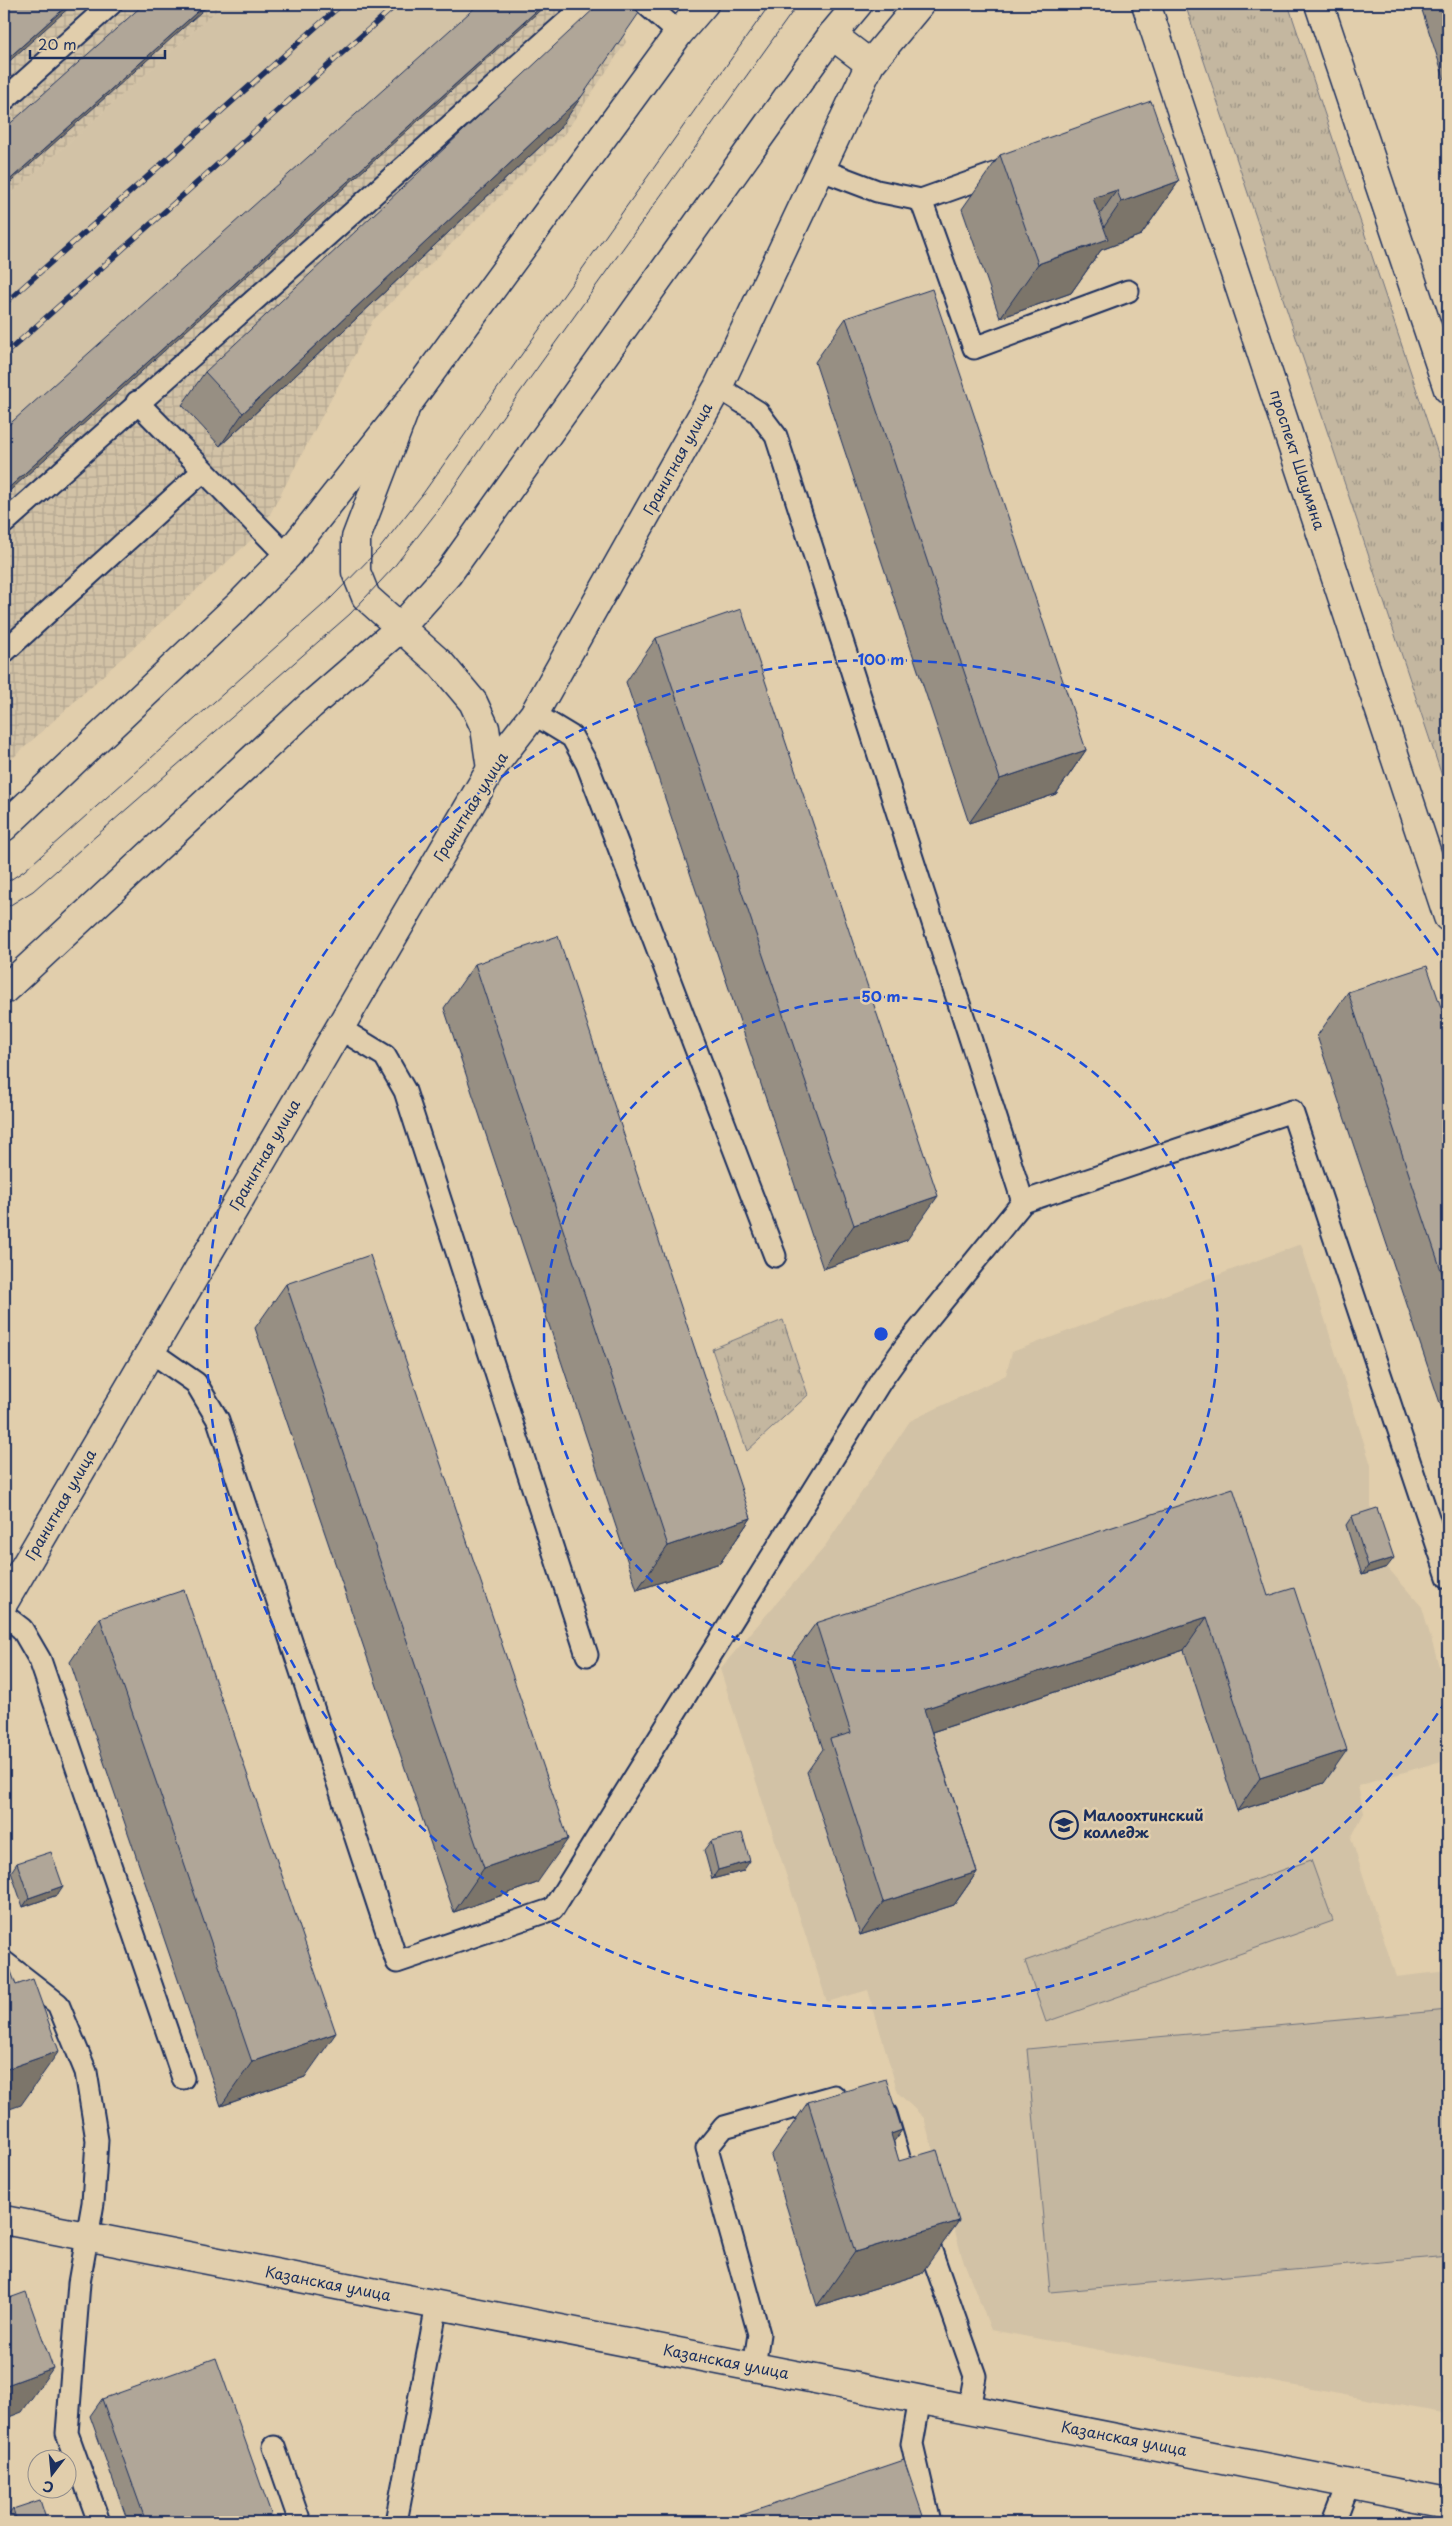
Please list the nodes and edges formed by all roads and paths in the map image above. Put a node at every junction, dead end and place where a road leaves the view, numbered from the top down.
1 (112, 4) edge
2 (586, 4) edge
3 (646, 4) edge
4 (704, 4) edge
5 (858, 4) edge
6 (920, 4) edge
7 (1146, 4) edge
8 (1319, 4) edge
9 (679, 33) junction
10 (832, 35) junction
11 (870, 64) junction
12 (4, 100) edge
13 (1031, 161) edge
14 (819, 169) junction
15 (922, 200) junction
16 (1128, 291) dead end
17 (718, 386) junction
18 (1448, 389) edge
19 (137, 402) junction
20 (406, 406) junction
21 (203, 471) junction
22 (4, 523) edge
23 (287, 556) junction
24 (400, 629) junction
25 (4, 652) edge
26 (534, 714) junction
27 (491, 769) junction
28 (4, 826) edge
29 (1448, 917) edge
30 (4, 990) edge
31 (339, 1028) junction
32 (1023, 1202) junction
33 (775, 1256) dead end
34 (150, 1352) junction
35 (1448, 1577) edge
36 (4, 1602) edge
37 (4, 1615) edge
38 (587, 1655) dead end
39 (4, 1962) edge
40 (183, 2078) dead end
41 (850, 2091) edge
42 (874, 2097) edge
43 (4, 2220) edge
44 (88, 2237) junction
45 (437, 2305) junction
46 (754, 2367) junction
47 (920, 2399) junction
48 (969, 2409) junction
49 (274, 2447) dead end
50 (1349, 2483) junction
51 (1448, 2502) edge
52 (99, 2522) edge
53 (300, 2522) edge
54 (396, 2522) edge
55 (930, 2522) edge
56 (1334, 2522) edge

1 - 12 lane
2 - 19 lane
3 - 9 lane
4 - 9 street
5 - 10 street
6 - 11 street, Гранитная улица
7 - 29 street, проспект Шаумяна
8 - 18 street
9 - 20 street
10 - 11 street
10 - 24 street
11 - 14 street, Гранитная улица
13 - 15 lane
14 - 15 lane
14 - 17 street, Гранитная улица
15 - 16 lane
17 - 26 street, Гранитная улица
17 - 32 lane
19 - 21 lane
19 - 22 lane
20 - 23 street
20 - 24 street
21 - 23 lane
21 - 25 lane
23 - 28 street
24 - 27 street
24 - 30 street
26 - 27 street, Гранитная улица
26 - 33 lane
27 - 31 street, Гранитная улица
31 - 34 street, Гранитная улица
31 - 38 lane
32 - 34 lane
32 - 35 lane
34 - 36 street, Гранитная улица
37 - 40 lane
39 - 44 lane
41 - 46 lane
42 - 48 lane
43 - 44 street, Казанская улица
44 - 45 street, Казанская улица
44 - 52 lane
45 - 46 street, Казанская улица
45 - 54 lane
46 - 47 street, Казанская улица
47 - 48 street, Казанская улица
47 - 55 lane
48 - 50 street, Казанская улица
49 - 53 lane
50 - 51 street, Казанская улица
50 - 56 lane

